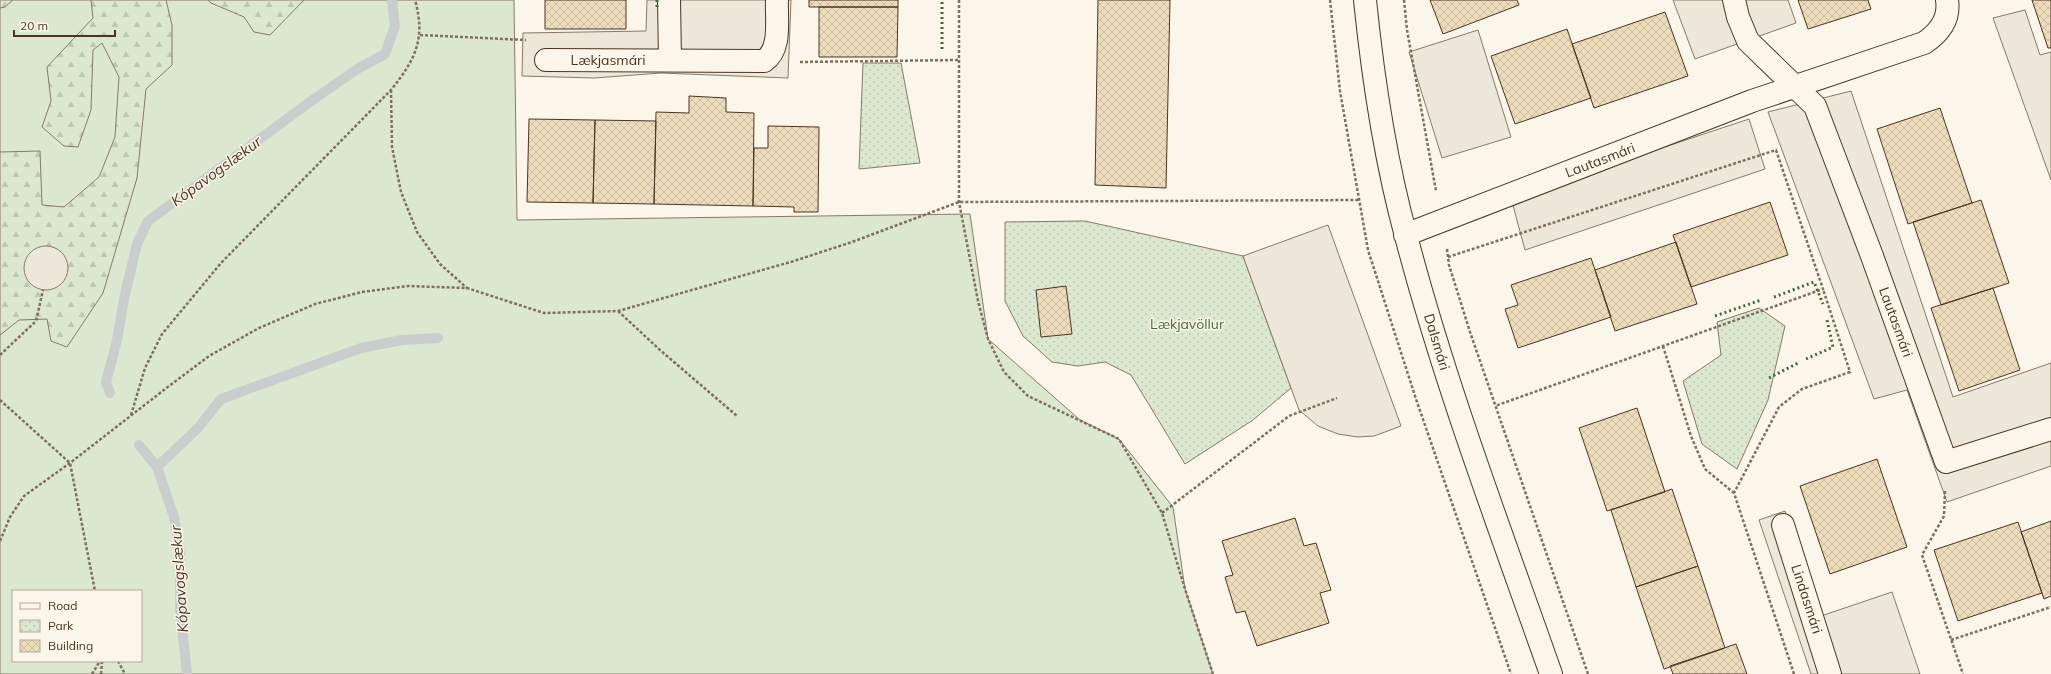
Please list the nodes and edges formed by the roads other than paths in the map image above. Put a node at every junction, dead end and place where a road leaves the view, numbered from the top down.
1 (669, 0) edge
2 (777, 0) edge
3 (1365, 0) edge
4 (1734, 0) edge
5 (1947, 0) edge
6 (546, 60) dead end
7 (670, 60) junction
8 (1795, 86) junction
9 (1405, 235) junction
10 (2051, 429) edge
11 (1783, 525) dead end
12 (1551, 674) edge
13 (1830, 674) edge

1 - 7 street
2 - 7 street, Lækjasmári
3 - 9 street, Dalsmári
4 - 8 street, Lautasmári
5 - 8 street, Lautasmári
6 - 7 street, Lækjasmári
8 - 9 street, Lautasmári
8 - 10 street, Lautasmári
9 - 12 street, Dalsmári
11 - 13 street, Lindasmári

